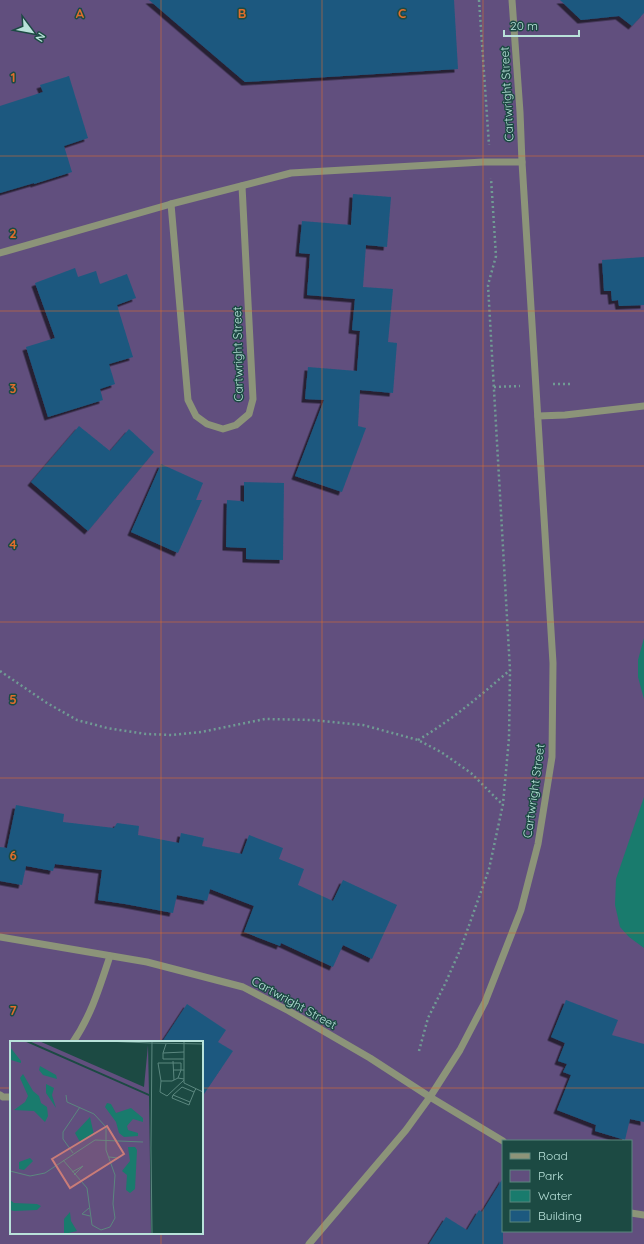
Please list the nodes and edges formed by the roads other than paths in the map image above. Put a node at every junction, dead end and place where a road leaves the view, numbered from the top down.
1 (512, 0) edge
2 (522, 162) junction
3 (242, 186) junction
4 (171, 204) junction
5 (0, 252) edge
6 (644, 406) edge
7 (538, 416) junction
8 (0, 937) edge
9 (110, 956) junction
10 (74, 1041) edge
11 (0, 1095) edge
12 (10, 1097) edge
13 (430, 1097) junction
14 (502, 1141) edge
15 (632, 1212) edge
16 (644, 1215) edge
17 (309, 1244) edge

1 - 2 street, Cartwright Street
2 - 3 street
2 - 7 street, Cartwright Street
3 - 4 street
3 - 4 street, Cartwright Street
4 - 5 street
6 - 7 street
7 - 13 street, Cartwright Street
8 - 9 street, Cartwright Street
9 - 10 street
9 - 13 street, Cartwright Street
11 - 12 street
13 - 14 street, Cartwright Street
13 - 17 street, Cartwright Street
15 - 16 street

